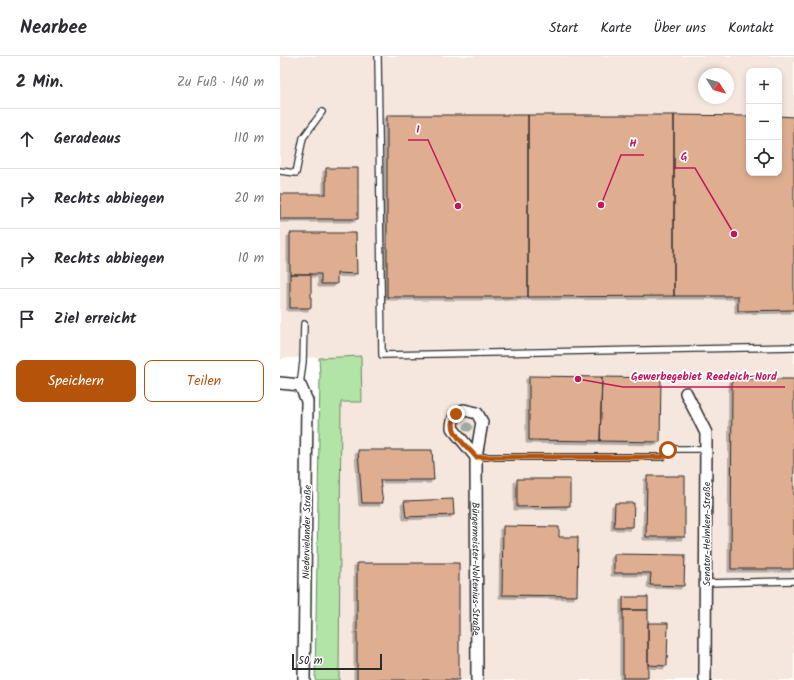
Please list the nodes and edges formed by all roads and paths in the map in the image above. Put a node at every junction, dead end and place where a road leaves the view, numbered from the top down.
1 (378, 56) edge
2 (322, 112) dead end
3 (280, 171) edge
4 (304, 324) dead end
5 (794, 347) edge
6 (280, 383) edge
7 (300, 385) junction
8 (686, 393) dead end
9 (706, 449) junction
10 (476, 457) joint
11 (794, 581) edge
12 (706, 582) junction
13 (304, 680) edge
14 (477, 680) edge
15 (705, 680) edge

1 - 5 lane
2 - 3 lane
4 - 7 lane
6 - 7 street
7 - 13 street, Niedervielander Straße
8 - 9 street, Senator-Helmken-Straße
9 - 10 lane
9 - 12 street, Senator-Helmken-Straße
10 - 14 street, Bürgermeister-Noltenius-Straße
11 - 12 lane
12 - 15 street, Senator-Helmken-Straße

